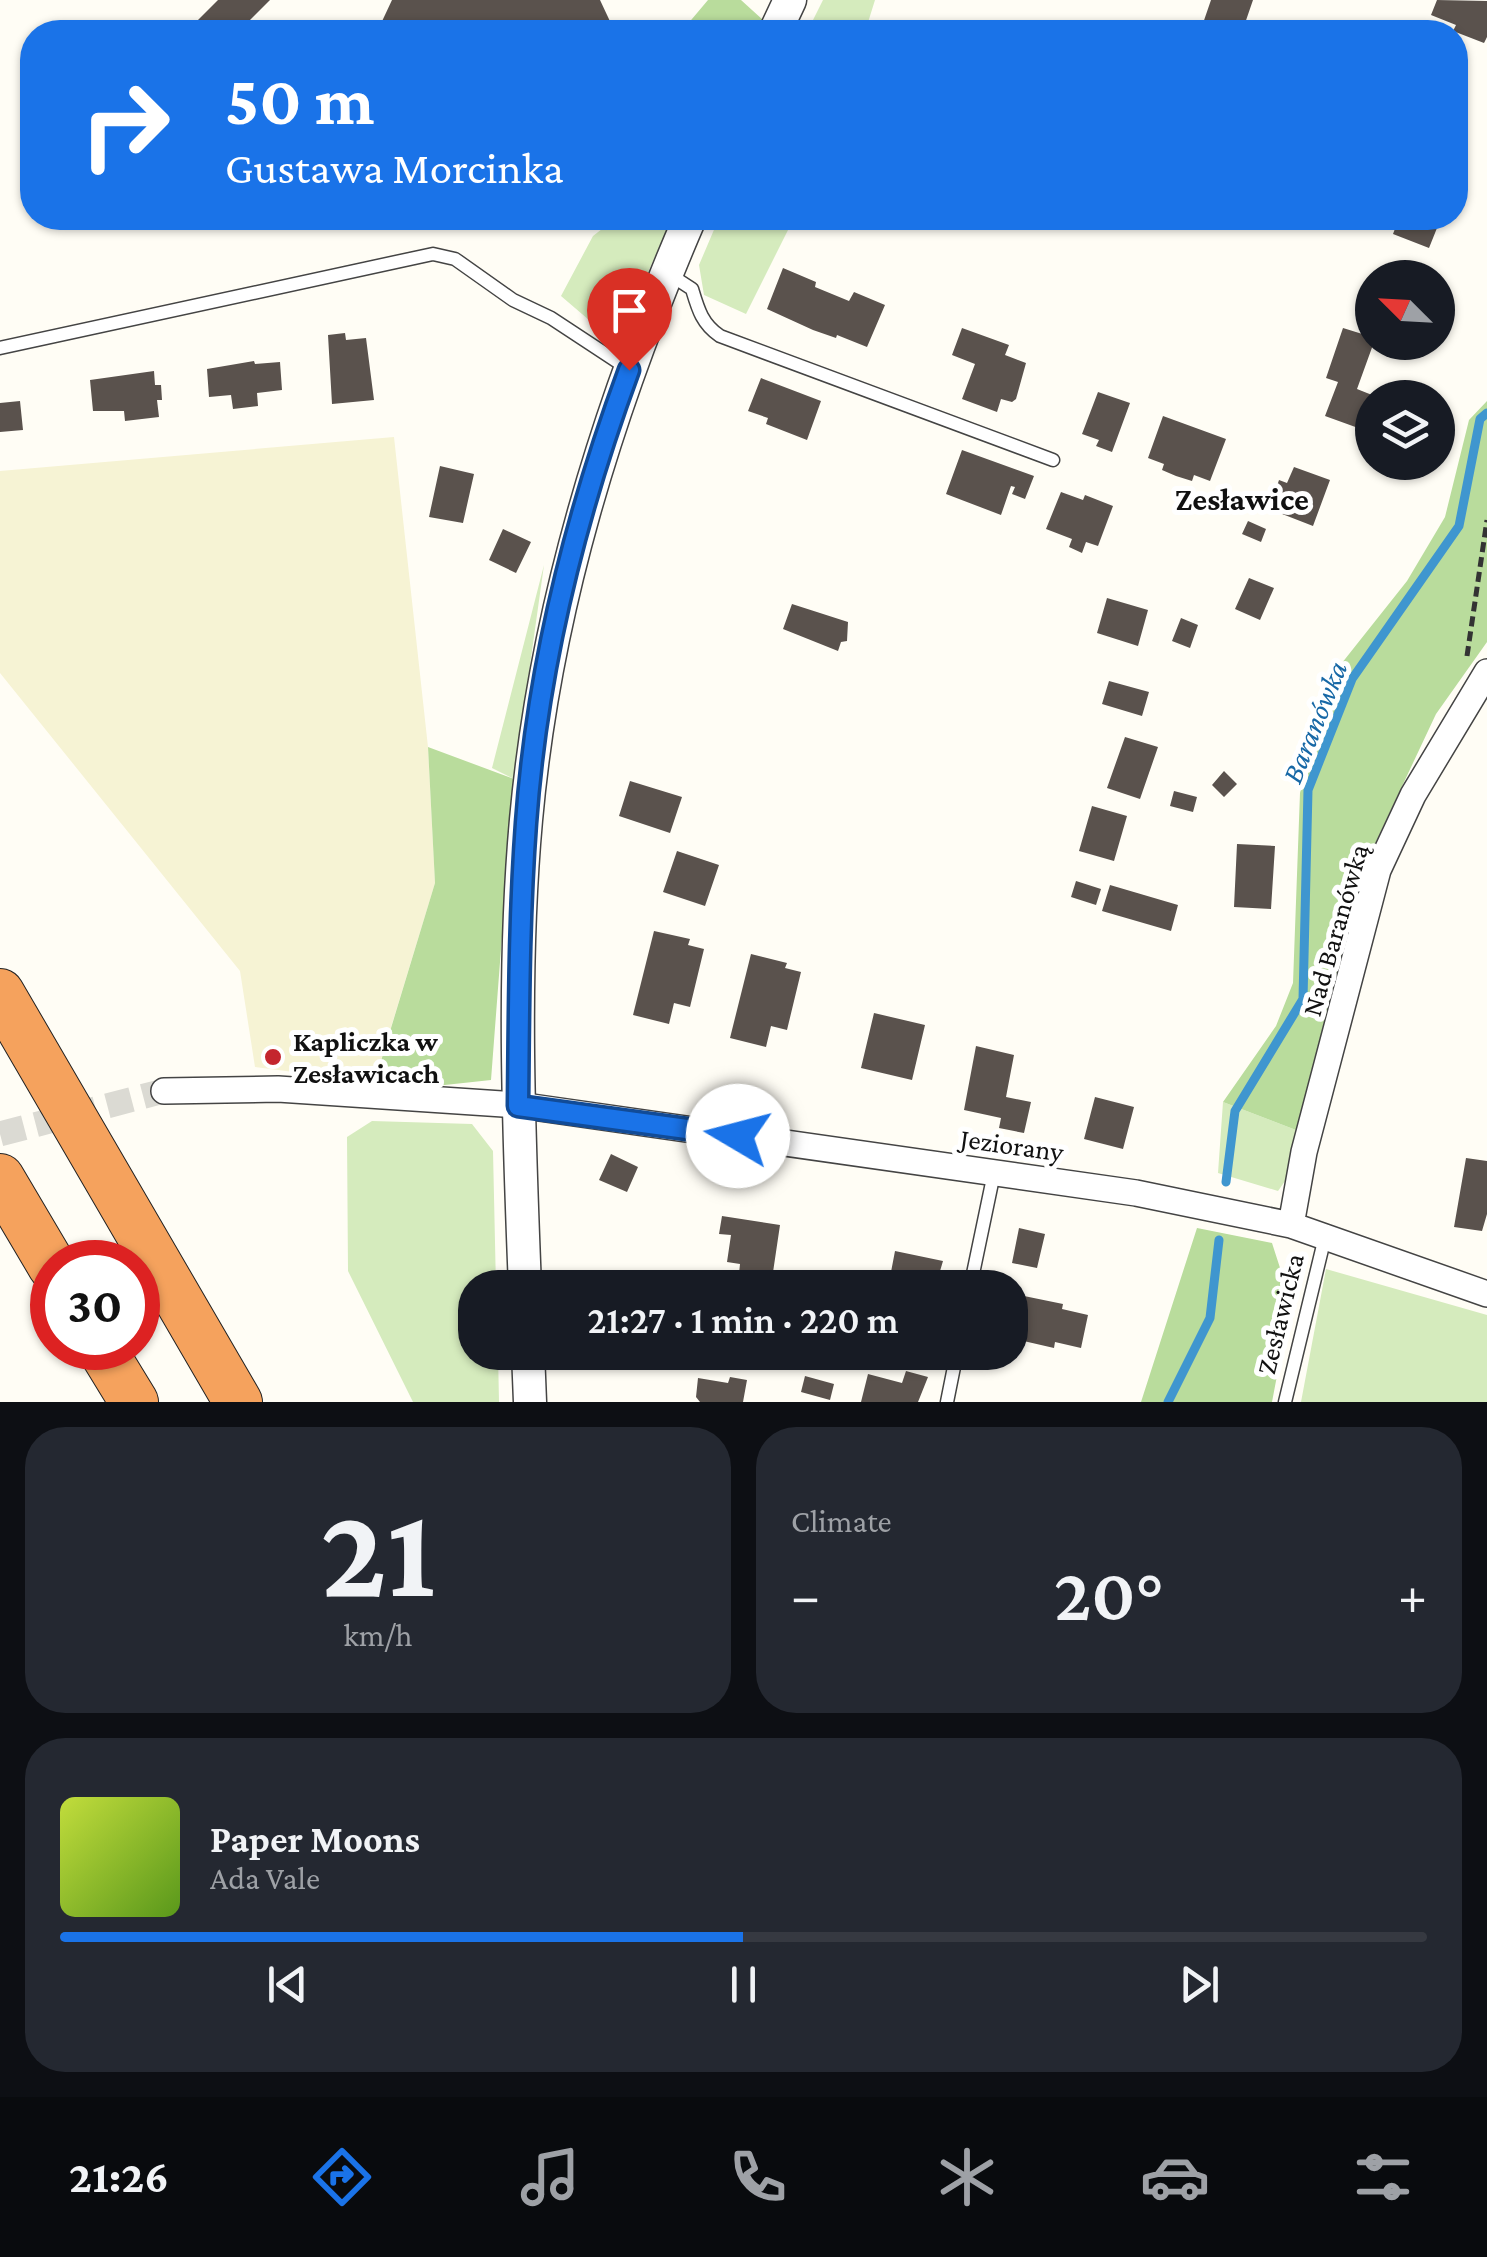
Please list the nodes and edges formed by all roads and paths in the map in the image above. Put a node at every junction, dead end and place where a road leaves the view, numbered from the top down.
1 (685, 230) edge
2 (667, 272) junction
3 (0, 348) edge
4 (629, 370) junction
5 (1054, 460) dead end
6 (1487, 520) edge
7 (1487, 672) edge
8 (1472, 696) junction
9 (0, 994) edge
10 (164, 1091) tunnel mouth
11 (518, 1106) junction
12 (994, 1173) junction
13 (0, 1178) edge
14 (1291, 1224) junction
15 (1325, 1238) junction
16 (37, 1240) edge
17 (525, 1270) edge
18 (974, 1270) edge
19 (1487, 1294) edge
20 (114, 1370) edge
21 (529, 1370) edge
22 (953, 1370) edge
23 (134, 1402) edge
24 (238, 1402) edge
25 (530, 1402) edge
26 (946, 1402) edge
27 (1284, 1402) edge

1 - 2 street
2 - 4 street
2 - 5 lane
3 - 4 lane
4 - 11 street
6 - 8 path
7 - 8 street, Nad Baranówką
8 - 14 street, Nad Baranówką
9 - 24 highway
10 - 11 street, Jeziorany
11 - 12 street, Jeziorany
11 - 17 street
12 - 14 street, Jeziorany
12 - 18 lane
13 - 16 highway
14 - 15 street, Jeziorany
15 - 19 street, Jeziorany
15 - 27 lane, Zesławicka
20 - 23 highway
21 - 25 street
22 - 26 lane

